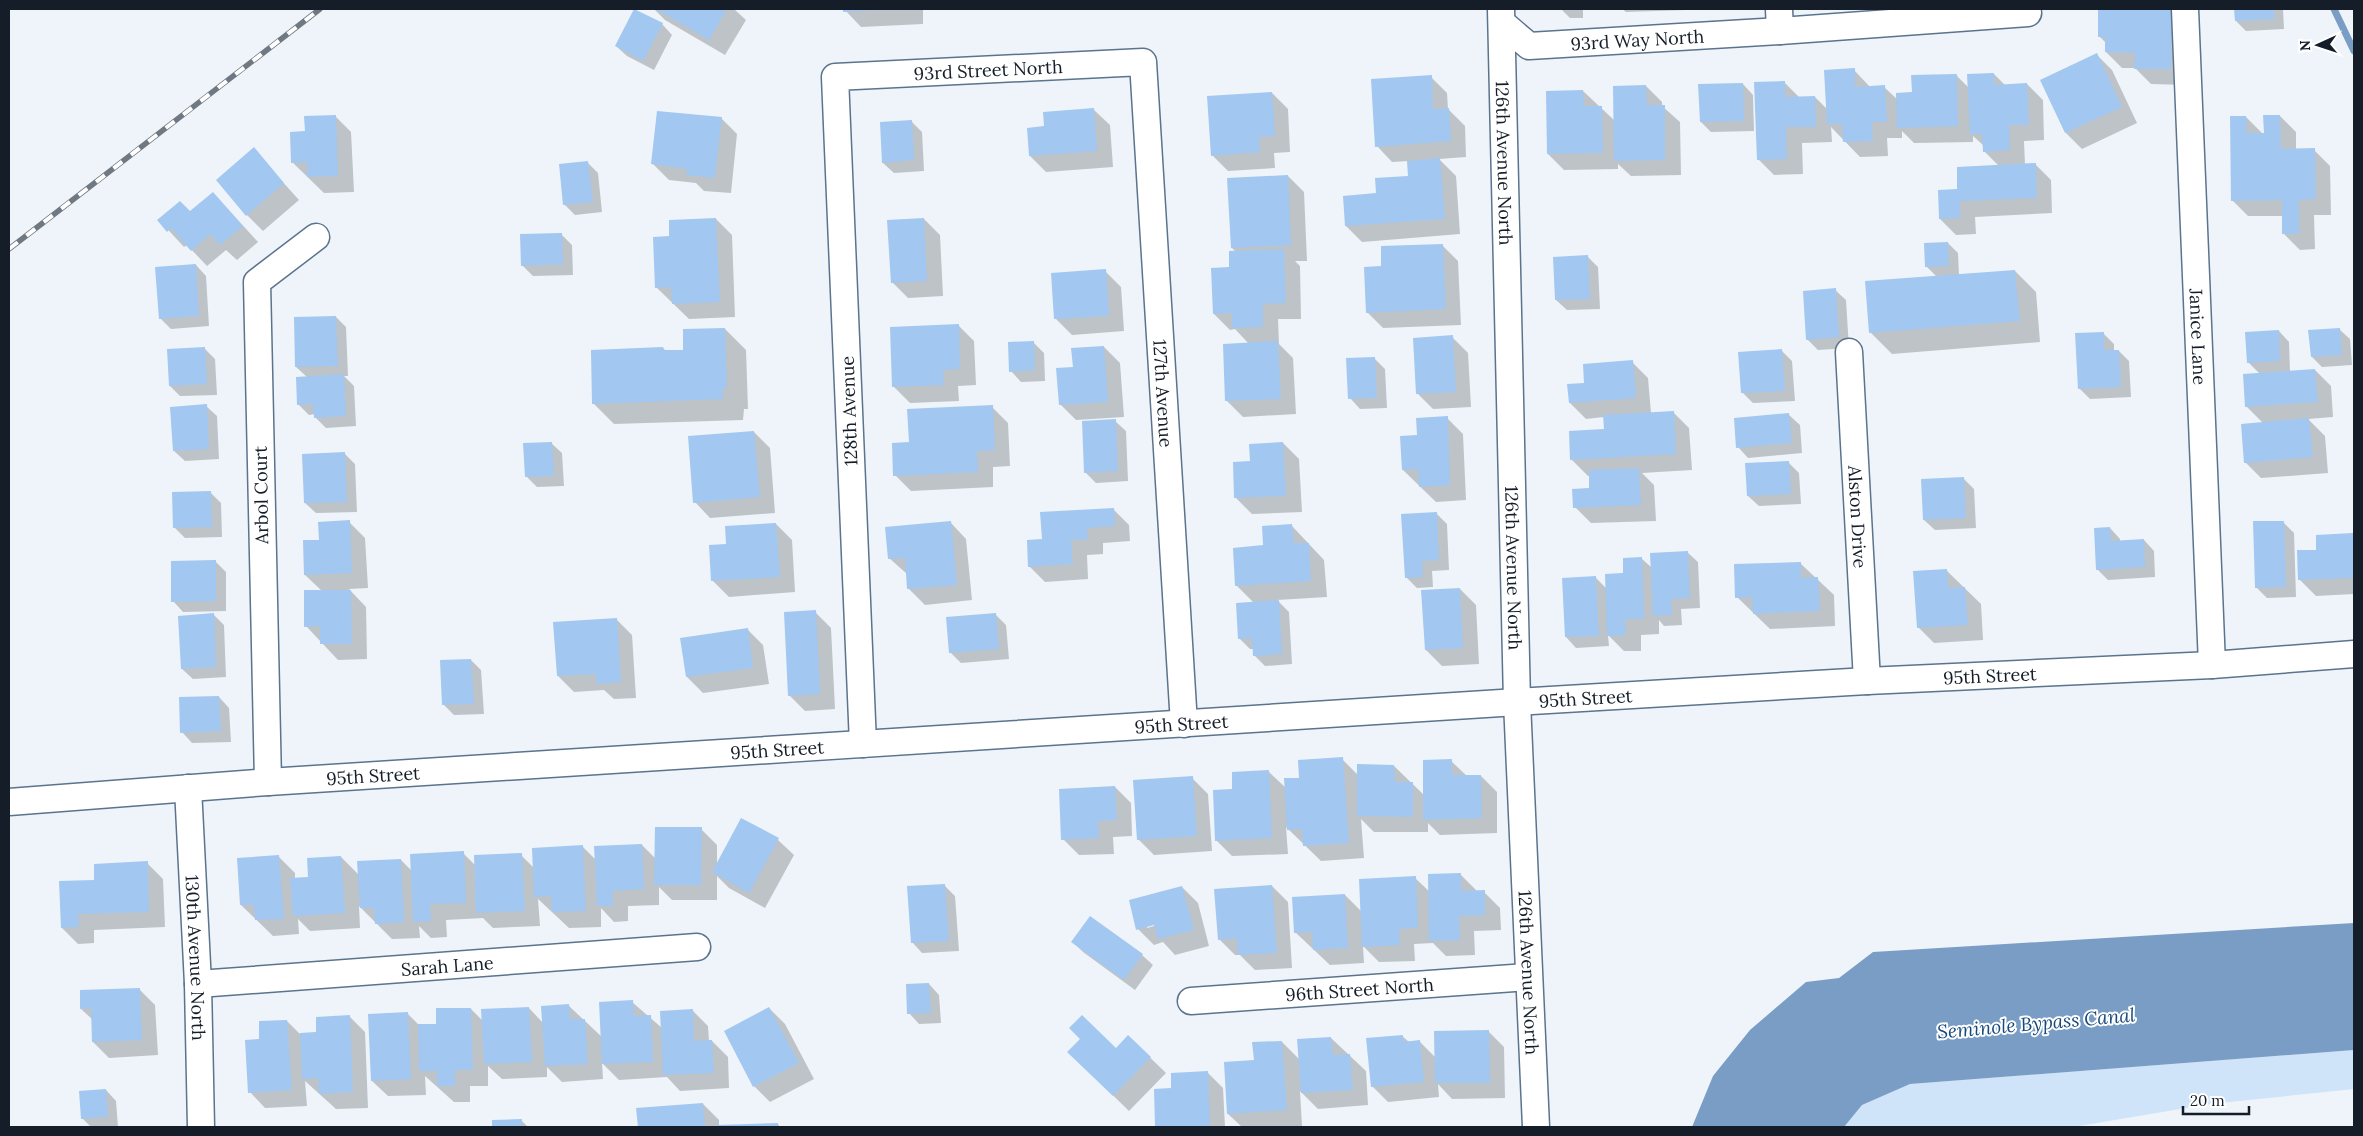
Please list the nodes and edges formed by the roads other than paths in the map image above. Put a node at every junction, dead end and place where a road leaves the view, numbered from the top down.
1 (2185, 9) edge
2 (2028, 13) dead end
3 (1501, 16) edge
4 (1779, 20) edge
5 (1143, 62) joint
6 (835, 77) joint
7 (316, 237) dead end
8 (1849, 352) dead end
9 (2354, 654) edge
10 (2212, 665) junction
11 (1868, 681) junction
12 (1517, 702) junction
13 (1184, 724) junction
14 (863, 744) junction
15 (268, 782) junction
16 (188, 788) junction
17 (9, 802) edge
18 (697, 947) dead end
19 (1528, 977) junction
20 (198, 984) junction
21 (1191, 1001) dead end
22 (201, 1127) edge
23 (1536, 1127) edge

1 - 10 street, Janice Lane
2 - 4 street, 93rd Way North
3 - 4 street, 93rd Way North
3 - 12 street, 126th Avenue North
5 - 6 street, 93rd Street North
5 - 13 street, 127th Avenue
6 - 14 street, 128th Avenue
7 - 15 street, Arbol Court
8 - 11 street, Alston Drive
9 - 10 street, 95th Street
10 - 11 street, 95th Street
11 - 12 street, 95th Street
12 - 13 street, 95th Street
12 - 19 street, 126th Avenue North
13 - 14 street, 95th Street
14 - 15 street, 95th Street
15 - 16 street, 95th Street
16 - 17 street, 95th Street
16 - 20 street, 130th Avenue North
18 - 20 street, Sarah Lane
19 - 21 street, 96th Street North
19 - 23 street, 126th Avenue North
20 - 22 street, 130th Avenue North

